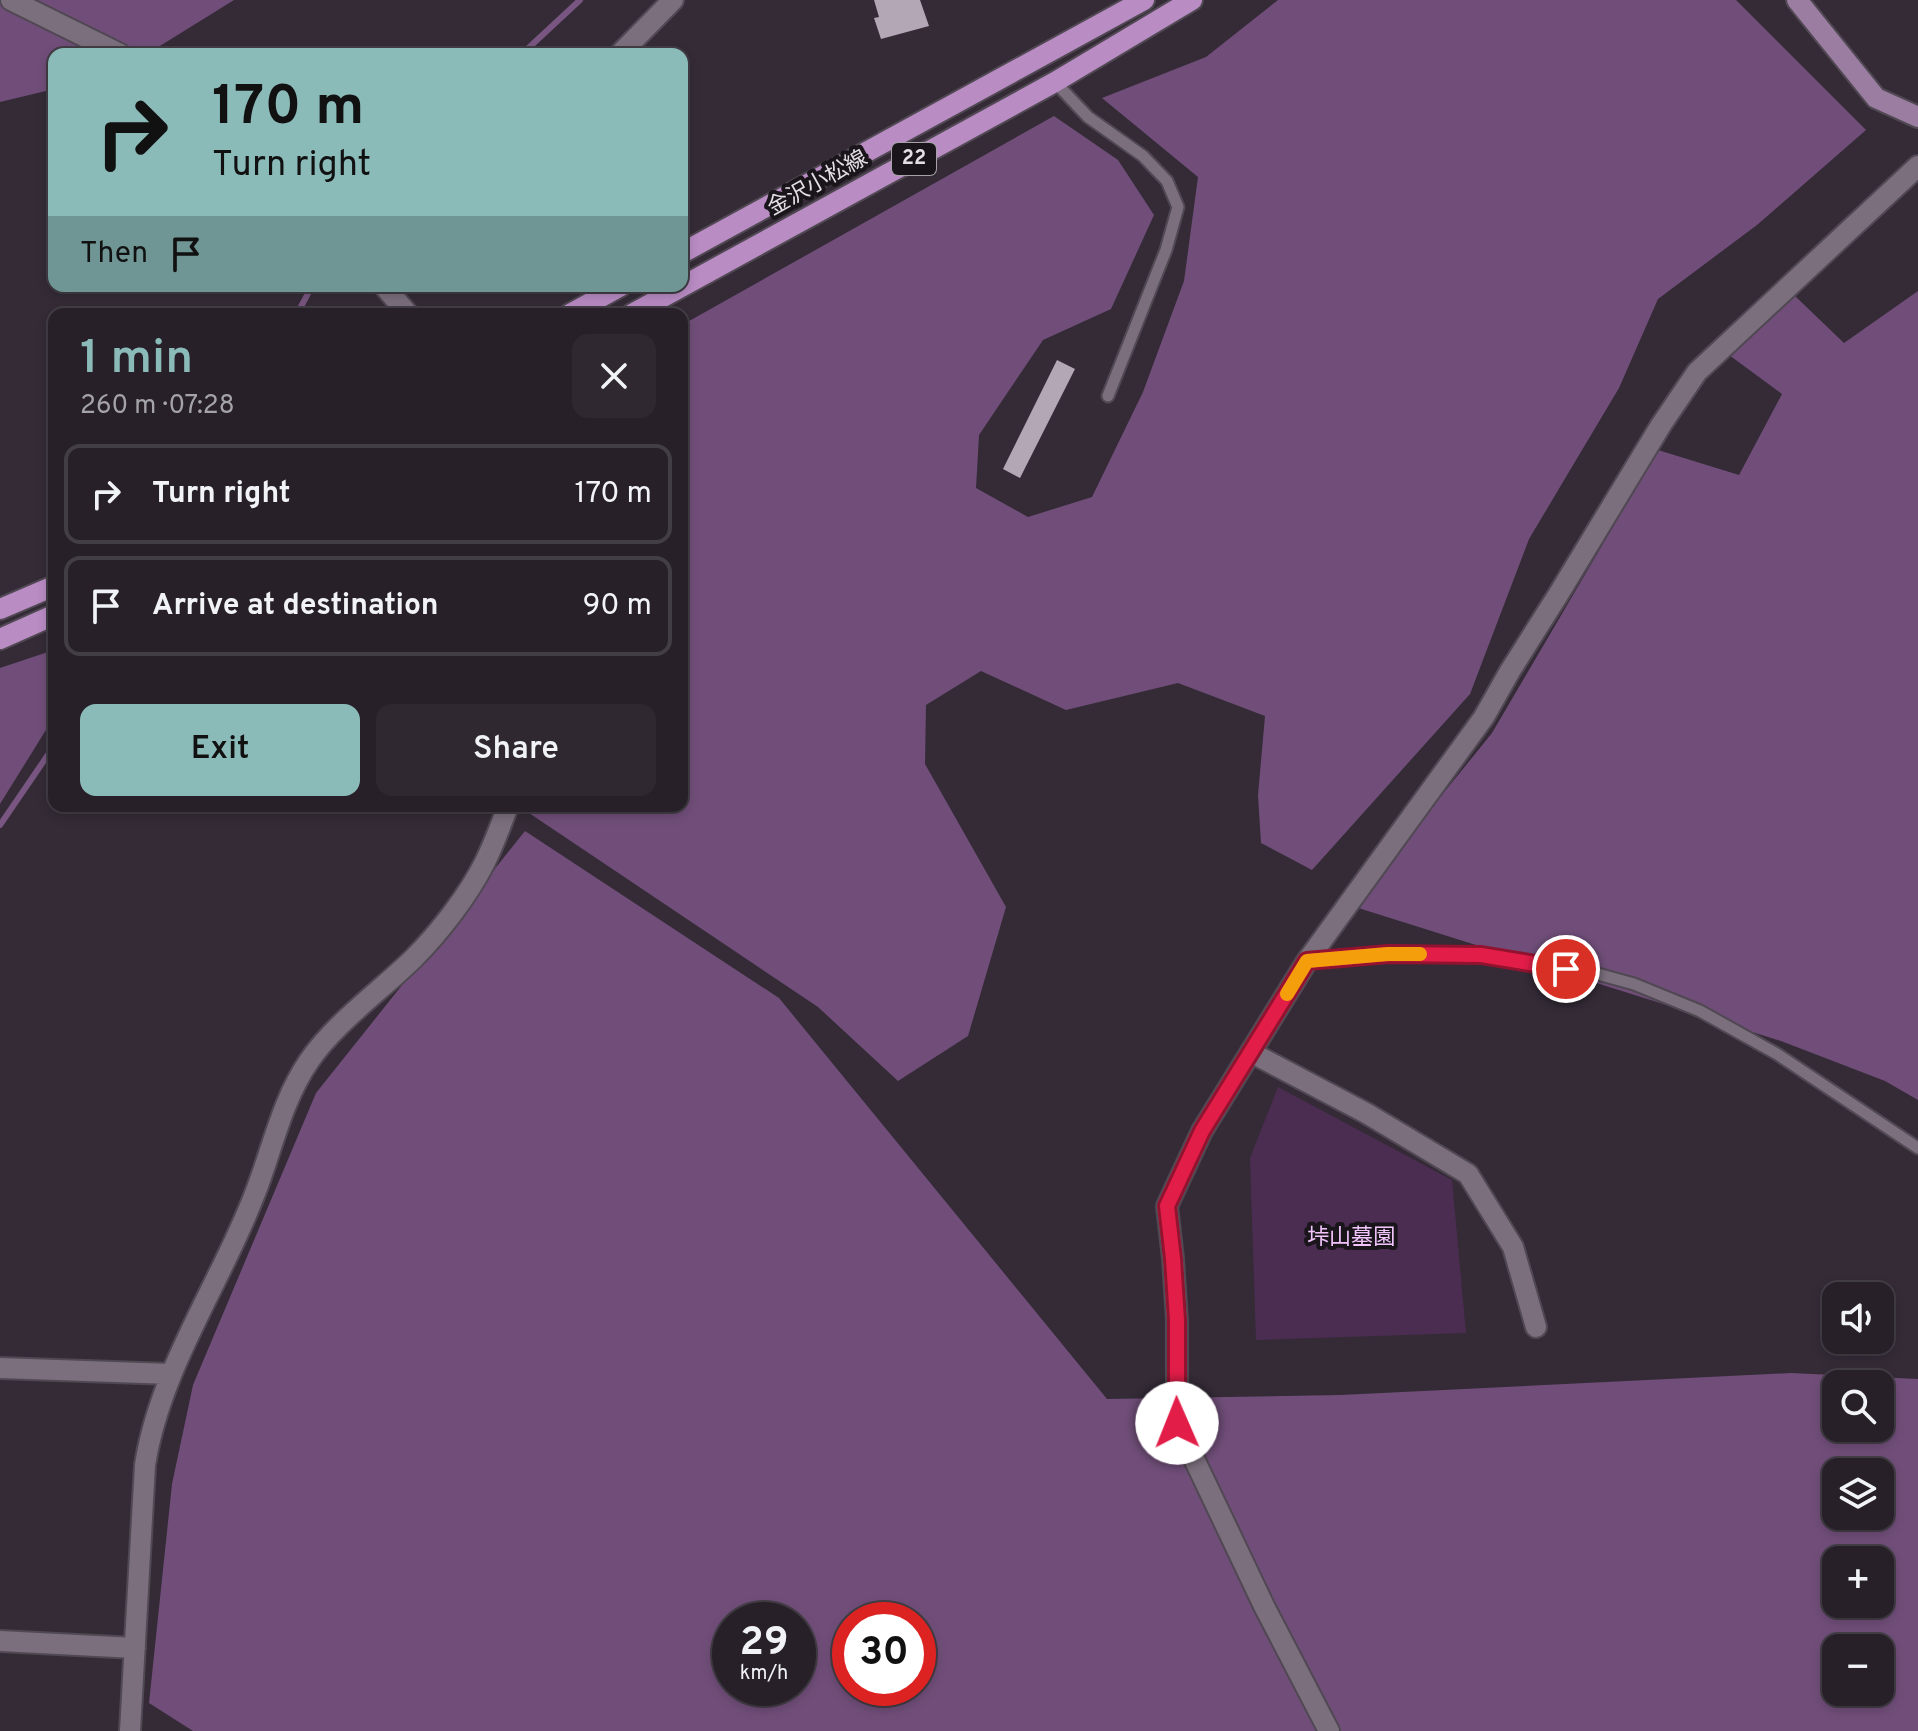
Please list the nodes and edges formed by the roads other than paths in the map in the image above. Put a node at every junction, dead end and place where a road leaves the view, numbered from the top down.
1 (11, 0) edge
2 (673, 0) edge
3 (1144, 0) edge
4 (1192, 0) edge
5 (1797, 0) edge
6 (108, 48) edge
7 (626, 48) edge
8 (1055, 82) junction
9 (1918, 117) edge
10 (1918, 166) edge
11 (688, 250) edge
12 (688, 283) edge
13 (389, 292) edge
14 (610, 292) edge
15 (672, 292) edge
16 (403, 308) edge
17 (581, 308) edge
18 (643, 308) edge
19 (1108, 396) dead end
20 (48, 589) edge
21 (0, 609) edge
22 (48, 618) edge
23 (0, 639) edge
24 (505, 812) edge
25 (1307, 961) junction
26 (1252, 1053) junction
27 (1918, 1148) edge
28 (1536, 1327) dead end
29 (0, 1368) edge
30 (171, 1374) junction
31 (0, 1641) edge
32 (135, 1648) junction
33 (130, 1731) edge
34 (1329, 1731) edge

1 - 6 street
2 - 7 street
3 - 11 main road, 金沢小松線 / 22
4 - 8 main road, 金沢小松線 / 22
5 - 9 main road
8 - 12 main road, 金沢小松線 / 22
8 - 19 lane
10 - 25 street
13 - 16 street
14 - 17 main road
15 - 18 main road, 金沢小松線 / 22
20 - 21 main road
22 - 23 main road
24 - 30 street
25 - 26 street
25 - 27 lane
26 - 28 street
26 - 34 street
29 - 30 street
30 - 32 street
31 - 32 street
32 - 33 street

